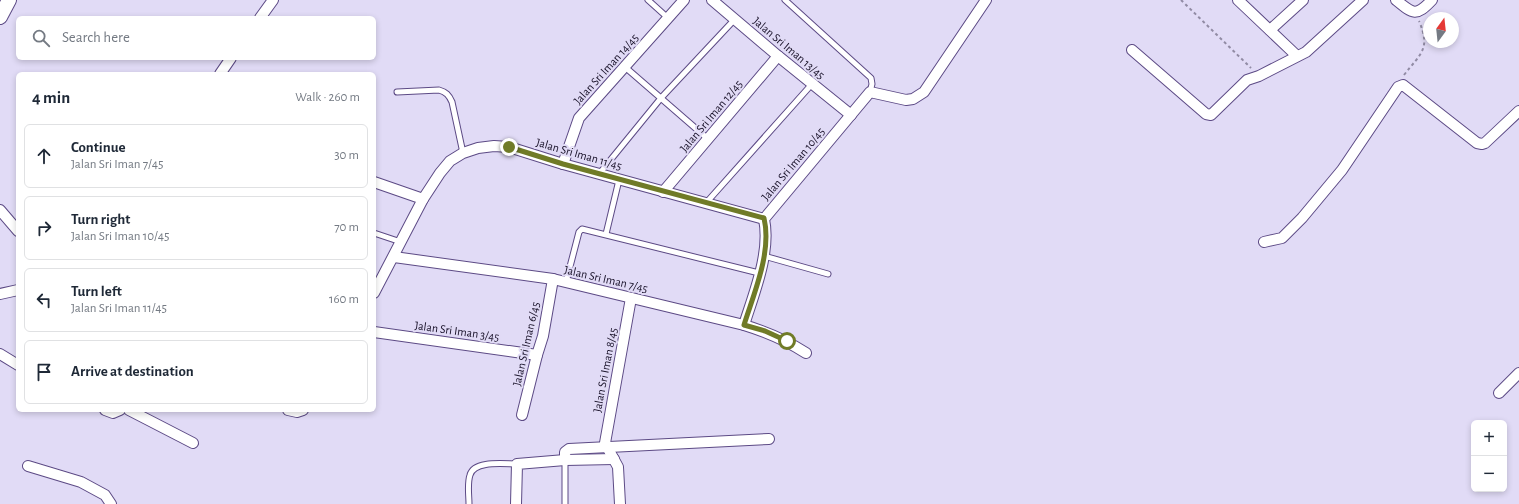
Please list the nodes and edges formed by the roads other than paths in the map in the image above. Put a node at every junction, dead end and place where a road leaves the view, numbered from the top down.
1 (9, 0) edge
2 (273, 0) edge
3 (648, 0) edge
4 (684, 0) edge
5 (712, 0) edge
6 (786, 0) edge
7 (986, 0) edge
8 (1238, 0) edge
9 (1303, 0) edge
10 (1363, 0) edge
11 (1396, 0) edge
12 (1432, 0) edge
13 (261, 16) edge
14 (0, 18) edge
15 (668, 18) junction
16 (735, 19) junction
17 (1270, 30) junction
18 (1132, 50) dead end
19 (778, 56) junction
20 (1297, 56) junction
21 (230, 60) edge
22 (625, 67) junction
23 (221, 72) edge
24 (812, 84) junction
25 (397, 92) dead end
26 (870, 92) junction
27 (661, 98) junction
28 (1519, 110) edge
29 (851, 116) junction
30 (708, 139) junction
31 (463, 153) junction
32 (563, 164) junction
33 (599, 174) junction
34 (619, 180) junction
35 (376, 183) edge
36 (663, 192) junction
37 (422, 199) junction
38 (706, 204) junction
39 (0, 210) edge
40 (764, 218) junction
41 (16, 229) edge
42 (376, 234) edge
43 (606, 234) junction
44 (401, 242) junction
45 (1264, 242) dead end
46 (394, 256) junction
47 (764, 256) junction
48 (759, 273) junction
49 (828, 274) dead end
50 (553, 280) junction
51 (566, 283) junction
52 (376, 287) edge
53 (16, 290) edge
54 (0, 294) edge
55 (632, 298) junction
56 (744, 325) junction
57 (376, 332) edge
58 (806, 353) dead end
59 (0, 354) edge
60 (537, 356) junction
61 (16, 364) edge
62 (1519, 374) edge
63 (1499, 393) dead end
64 (134, 412) edge
65 (522, 415) dead end
66 (769, 439) dead end
67 (193, 443) dead end
68 (606, 447) junction
69 (614, 459) junction
70 (565, 460) junction
71 (516, 464) junction
72 (28, 466) dead end
73 (111, 504) edge
74 (469, 504) edge
75 (516, 504) edge
76 (565, 504) edge
77 (620, 504) edge

1 - 14 main road
2 - 13 street
3 - 15 lane
4 - 15 street, Jalan Sri Iman 14/45
5 - 16 street, Jalan Sri Iman 13/45
6 - 26 lane
7 - 26 street
8 - 17 street
9 - 17 street
10 - 20 street
11 - 12 street
15 - 22 street, Jalan Sri Iman 14/45
16 - 19 street, Jalan Sri Iman 13/45
16 - 27 lane
17 - 20 street
18 - 20 street
19 - 24 street, Jalan Sri Iman 13/45
19 - 30 street, Jalan Sri Iman 12/45
21 - 23 street
22 - 27 lane
22 - 32 street, Jalan Sri Iman 14/45
24 - 29 street, Jalan Sri Iman 13/45
24 - 38 lane
25 - 31 lane
26 - 29 street, Jalan Sri Iman 10/45
27 - 30 lane
27 - 33 lane
28 - 45 street
29 - 40 street, Jalan Sri Iman 10/45
30 - 36 street, Jalan Sri Iman 12/45
31 - 32 street, Jalan Sri Iman 11/45
31 - 37 street, Jalan Sri Iman 11/45
32 - 33 street, Jalan Sri Iman 11/45
33 - 34 street, Jalan Sri Iman 11/45
34 - 36 street, Jalan Sri Iman 11/45
34 - 43 lane
35 - 37 street
36 - 38 street, Jalan Sri Iman 11/45
37 - 44 street, Jalan Sri Iman 11/45
38 - 40 street, Jalan Sri Iman 11/45
39 - 41 street
40 - 47 street, Jalan Sri Iman 10/45
42 - 44 lane
43 - 48 lane
43 - 51 lane
44 - 46 street, Jalan Sri Iman 11/45
46 - 50 street, Jalan Sri Iman 7/45
46 - 52 street, Jalan Sri Iman 11/45
47 - 48 street, Jalan Sri Iman 10/45
47 - 49 lane
48 - 56 street, Jalan Sri Iman 10/45
50 - 51 street, Jalan Sri Iman 7/45
50 - 60 street, Jalan Sri Iman 6/45
51 - 55 street, Jalan Sri Iman 7/45
53 - 54 street
55 - 56 street, Jalan Sri Iman 7/45
55 - 68 street, Jalan Sri Iman 8/45
56 - 58 street, Jalan Sri Iman 7/45
57 - 60 street, Jalan Sri Iman 3/45
59 - 61 street
60 - 65 street, Jalan Sri Iman 6/45
62 - 63 street
64 - 67 street
66 - 68 street
68 - 69 street
68 - 70 street
69 - 70 street
69 - 77 street
70 - 71 street
70 - 76 lane
71 - 74 lane
71 - 75 street
72 - 73 street

